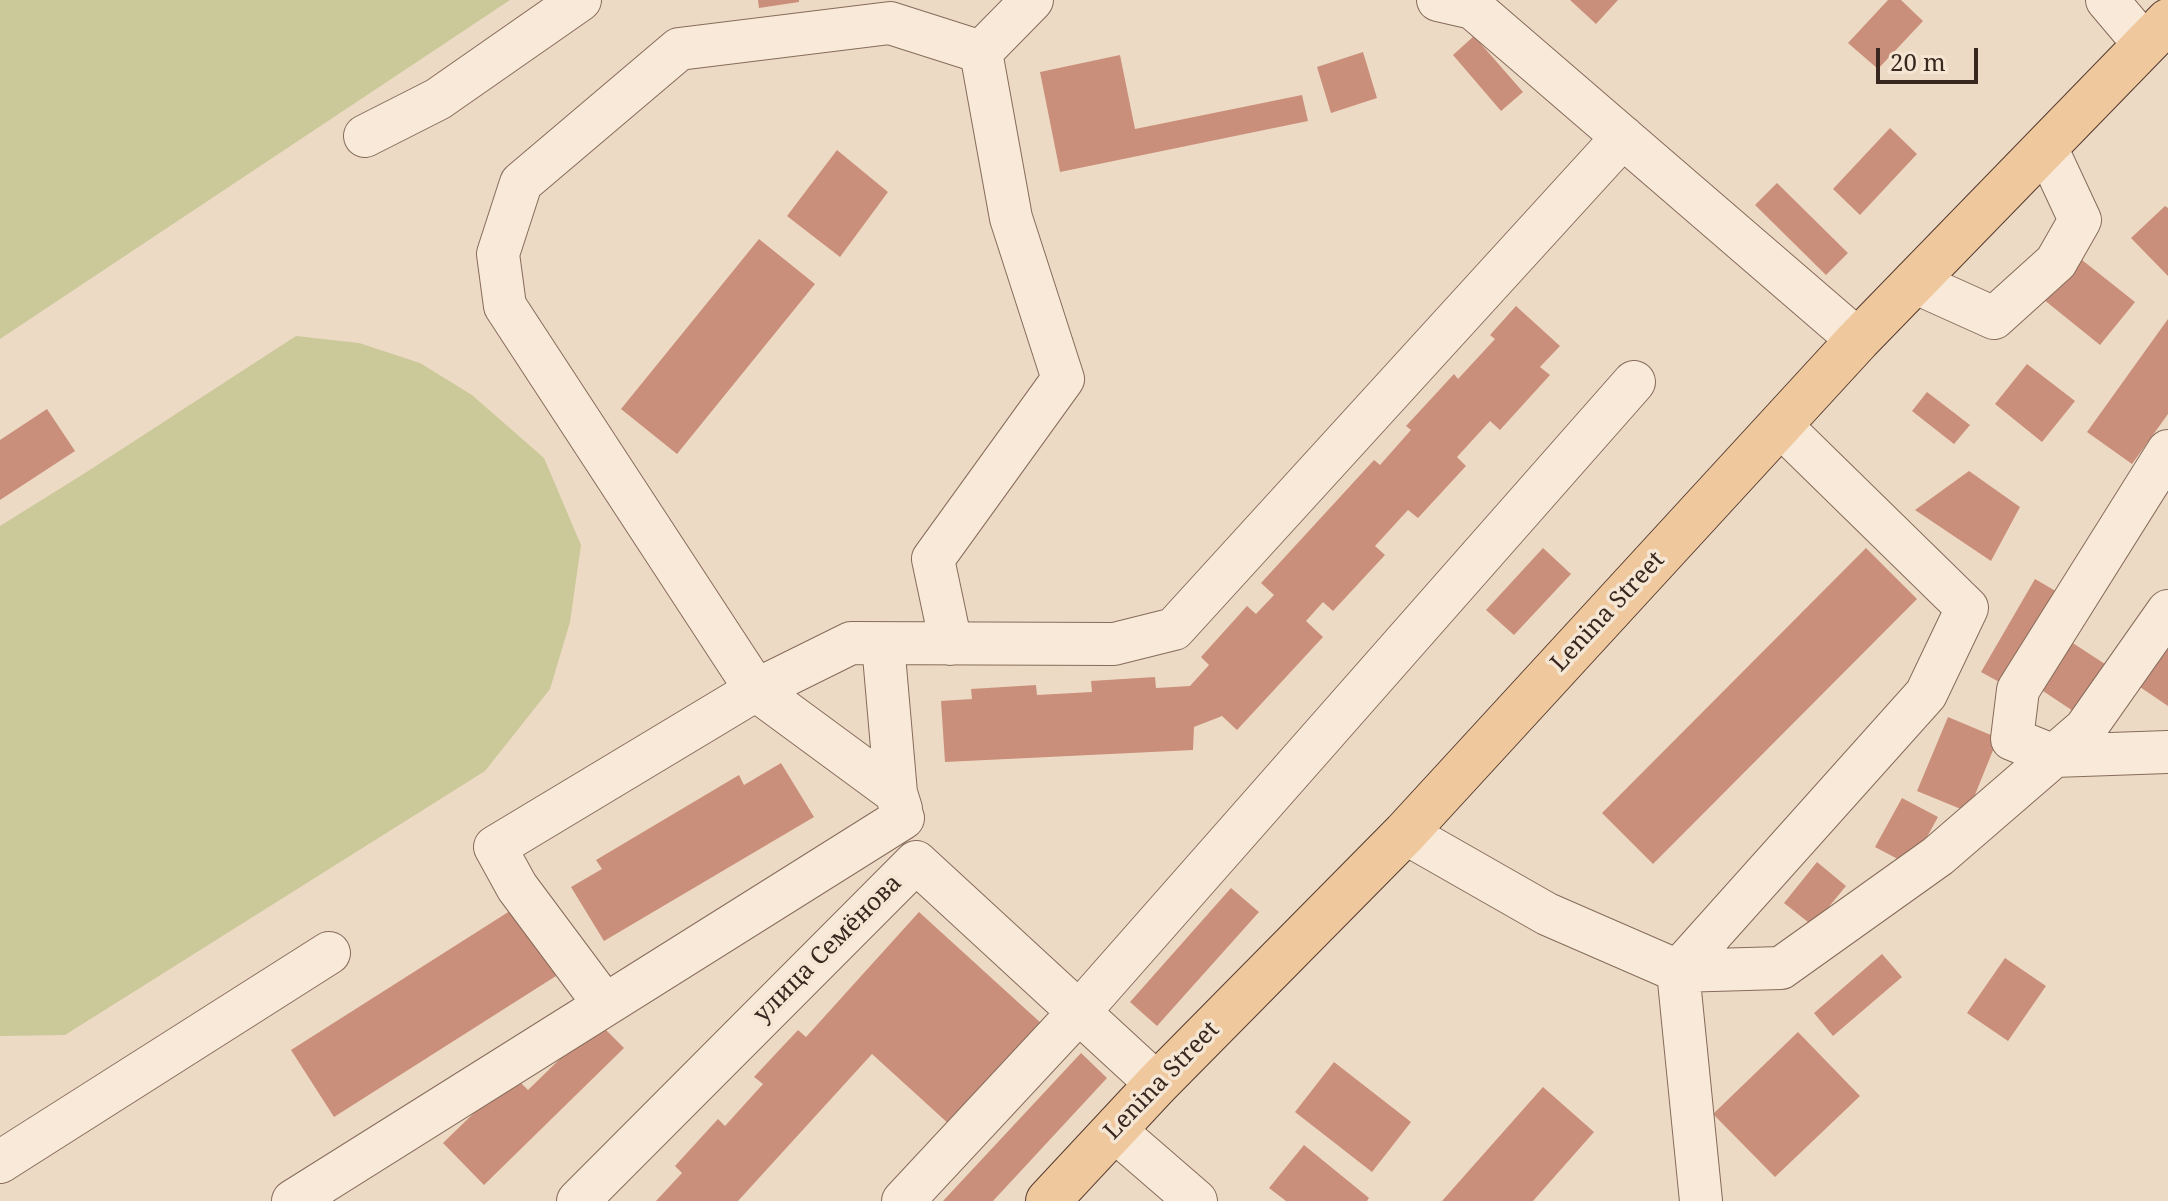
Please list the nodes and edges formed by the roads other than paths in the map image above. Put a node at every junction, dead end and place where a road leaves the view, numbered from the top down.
1 (580, 0) edge
2 (1032, 0) edge
3 (1438, 0) edge
4 (2107, 0) edge
5 (2156, 33) edge
6 (981, 52) junction
7 (365, 136) dead end
8 (1623, 137) junction
9 (2046, 147) junction
10 (1914, 282) junction
11 (1858, 340) junction
12 (1634, 382) dead end
13 (1780, 425) junction
14 (2168, 451) edge
15 (2168, 611) edge
16 (883, 644) junction
17 (951, 644) junction
18 (756, 690) junction
19 (2168, 752) edge
20 (2054, 756) junction
21 (900, 805) junction
22 (1405, 833) junction
23 (916, 862) junction
24 (329, 953) dead end
25 (1678, 971) junction
26 (605, 1005) junction
27 (1079, 1012) junction
28 (1157, 1084) junction
29 (1114, 1130) junction
30 (0, 1162) edge
31 (293, 1201) edge
32 (578, 1201) edge
33 (903, 1201) edge
34 (1048, 1201) edge
35 (1196, 1201) edge
36 (1701, 1201) edge

1 - 7 street
2 - 6 street
3 - 8 street
4 - 5 street
5 - 9 main road, Lenina Street
6 - 17 street
6 - 18 street
8 - 11 street
8 - 17 street
9 - 10 main road, Lenina Street
9 - 10 street
10 - 11 main road, Lenina Street
11 - 13 main road, Lenina Street
12 - 27 street
13 - 22 main road, Lenina Street
13 - 25 street
14 - 20 street
15 - 20 street
16 - 17 street
16 - 18 street
16 - 21 street
18 - 21 street
18 - 26 street
19 - 20 street
20 - 25 street
21 - 23 street
21 - 26 street
22 - 25 street
22 - 28 main road, Lenina Street
23 - 27 street, улица Семёнова
23 - 32 street, улица Семёнова
24 - 30 street
25 - 36 street
26 - 31 street
27 - 28 street, улица Семёнова
27 - 33 street
28 - 29 main road, Lenina Street
29 - 34 main road, Lenina Street
29 - 35 street

